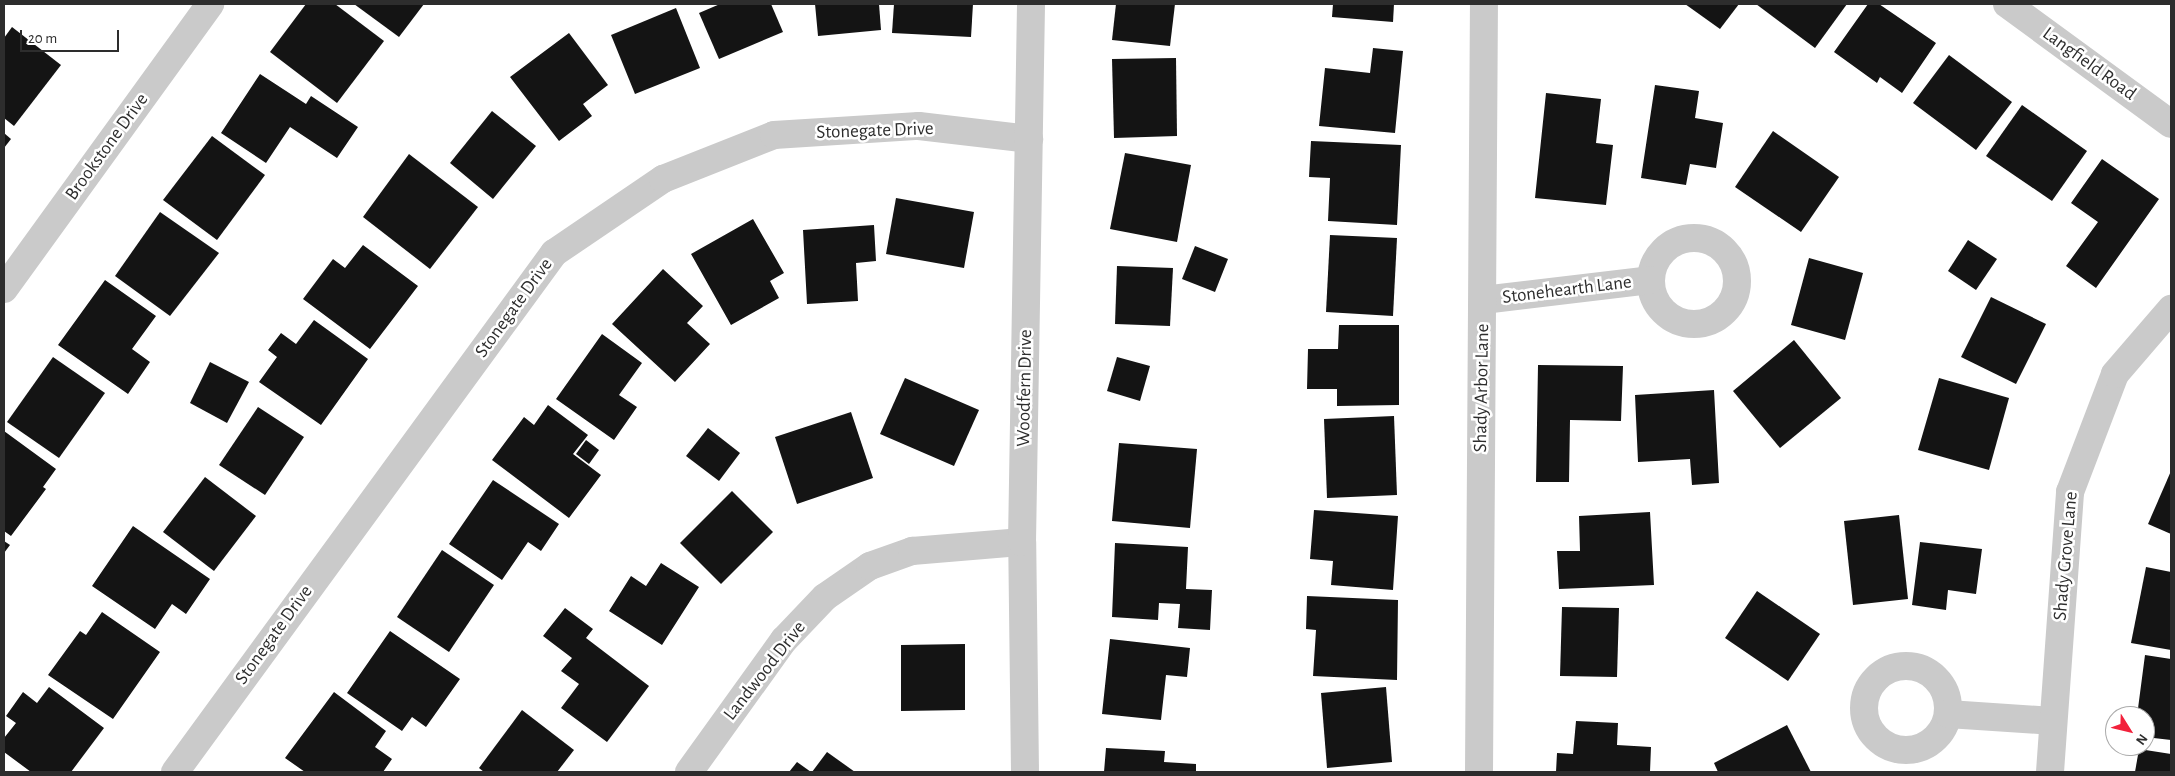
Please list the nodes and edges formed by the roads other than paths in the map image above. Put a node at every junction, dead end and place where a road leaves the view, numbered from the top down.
1 (210, 4) edge
2 (1030, 4) edge
3 (1484, 4) edge
4 (2008, 4) edge
5 (2171, 124) edge
6 (1029, 139) junction
7 (1650, 280) dead end
8 (4, 290) edge
9 (1483, 300) junction
10 (2171, 309) edge
11 (1022, 542) junction
12 (1948, 714) dead end
13 (2053, 721) junction
14 (175, 772) edge
15 (689, 772) edge
16 (1025, 772) edge
17 (1479, 772) edge
18 (2050, 772) edge

1 - 8 street, Brookstone Drive
2 - 6 street, Woodfern Drive
3 - 9 street, Shady Arbor Lane
4 - 5 street, Langfield Road
6 - 11 street, Woodfern Drive
6 - 14 street, Stonegate Drive
7 - 9 street, Stonehearth Lane
9 - 17 street, Shady Arbor Lane
10 - 13 street, Shady Grove Lane
11 - 15 street, Landwood Drive
11 - 16 street, Woodfern Drive
12 - 13 street
13 - 18 street, Shady Grove Lane

